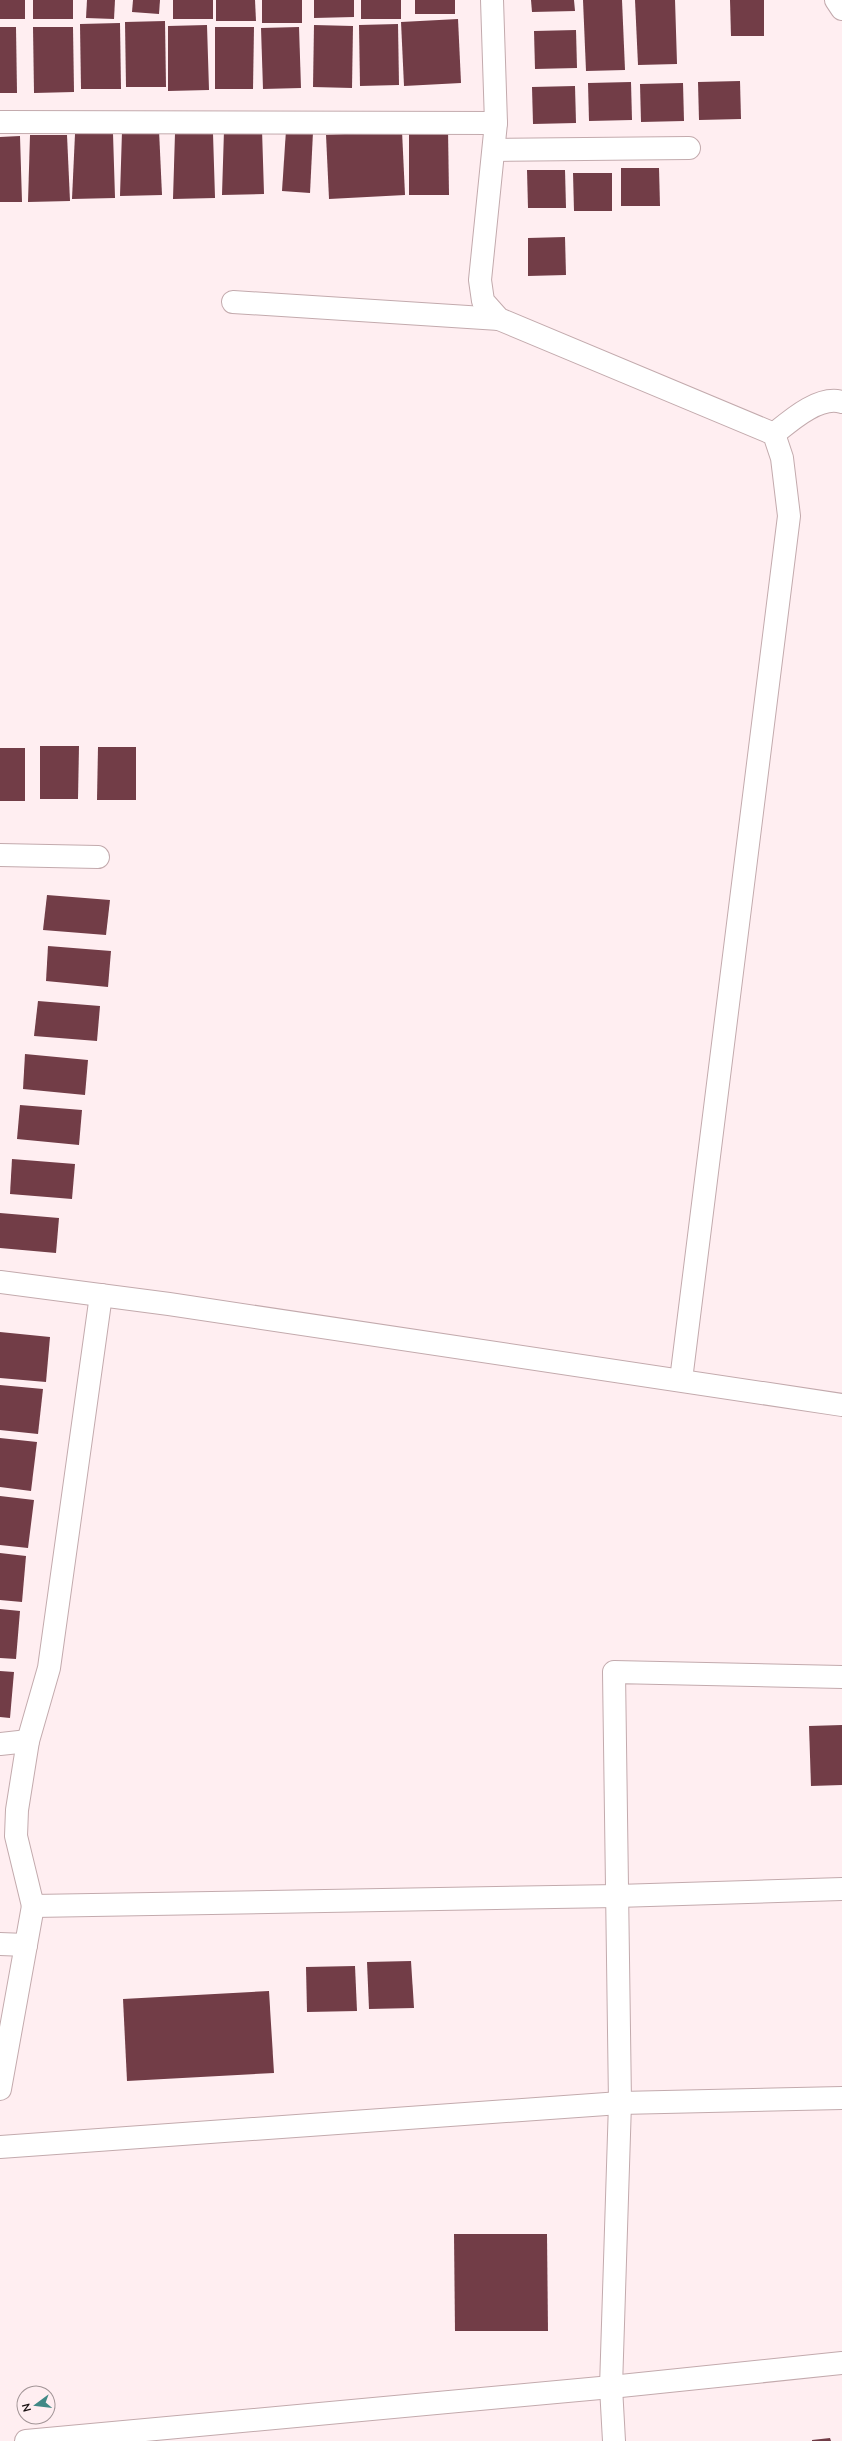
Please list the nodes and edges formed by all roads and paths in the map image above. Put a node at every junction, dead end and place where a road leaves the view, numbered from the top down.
1 (492, 0) edge
2 (836, 0) edge
3 (842, 9) edge
4 (0, 122) edge
5 (496, 123) junction
6 (689, 148) dead end
7 (495, 150) junction
8 (233, 302) dead end
9 (499, 319) junction
10 (842, 402) edge
11 (774, 434) junction
12 (0, 855) edge
13 (98, 858) dead end
14 (0, 1282) edge
15 (101, 1295) junction
16 (681, 1380) junction
17 (842, 1405) edge
18 (842, 1678) edge
19 (28, 1741) junction
20 (0, 1744) edge
21 (842, 1888) edge
22 (617, 1896) junction
23 (33, 1906) junction
24 (0, 1944) edge
25 (26, 1945) junction
26 (0, 2089) edge
27 (842, 2098) edge
28 (620, 2103) junction
29 (0, 2147) edge
30 (842, 2363) edge
31 (612, 2387) junction
32 (26, 2441) edge
33 (614, 2441) edge

1 - 5 street
2 - 3 street
4 - 5 street
5 - 7 street
6 - 7 street
7 - 9 street
8 - 9 street
9 - 11 street
10 - 11 street
11 - 16 street
12 - 13 street
14 - 15 street
15 - 16 street
15 - 19 street
16 - 17 street
18 - 22 street
19 - 20 street
19 - 23 street
21 - 22 street
22 - 23 street
22 - 28 street
23 - 25 street
24 - 25 street
25 - 26 street
27 - 28 street
28 - 29 street
28 - 31 street
30 - 31 street
31 - 32 street
31 - 33 street

